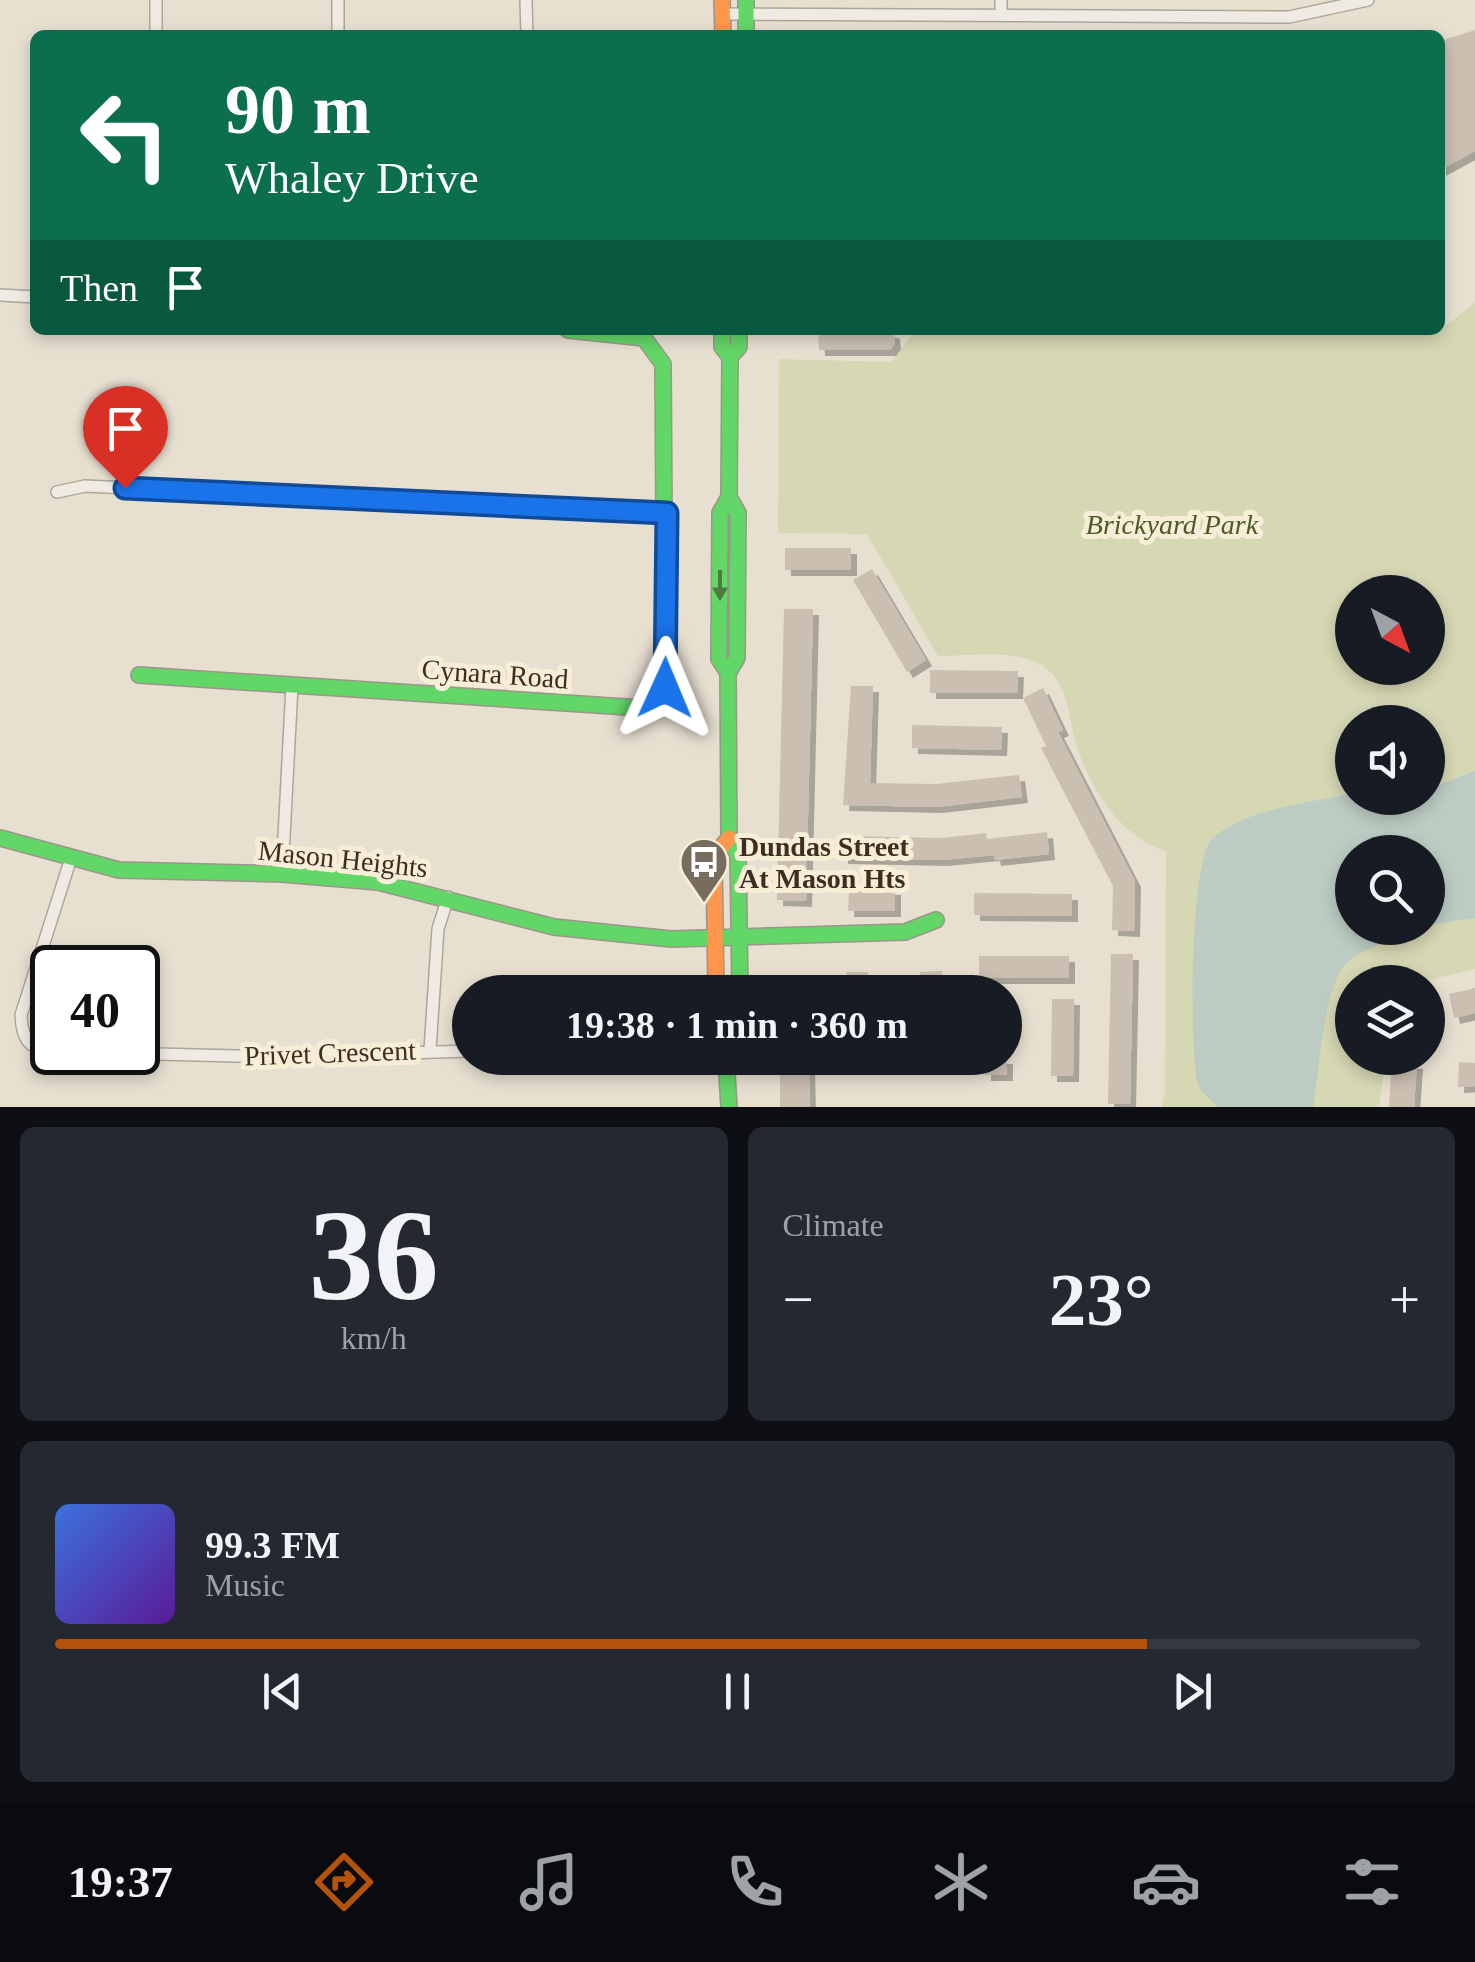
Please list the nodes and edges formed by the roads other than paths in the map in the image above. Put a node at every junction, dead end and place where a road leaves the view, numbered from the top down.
1 (156, 0) edge
2 (338, 0) edge
3 (526, 0) edge
4 (1001, 0) edge
5 (1368, 0) edge
6 (722, 7) edge
7 (746, 7) edge
8 (1001, 16) junction
9 (156, 30) edge
10 (338, 30) edge
11 (526, 30) edge
12 (0, 295) edge
13 (30, 297) edge
14 (630, 335) edge
15 (722, 335) edge
16 (740, 335) edge
17 (730, 357) junction
18 (57, 492) dead end
19 (667, 513) junction
20 (139, 675) dead end
21 (292, 686) junction
22 (0, 838) edge
23 (729, 838) junction
24 (71, 858) junction
25 (282, 874) junction
26 (448, 897) junction
27 (936, 920) dead end
28 (715, 940) junction
29 (740, 940) junction
30 (43, 945) edge
31 (716, 975) edge
32 (740, 975) edge
33 (30, 984) edge
34 (30, 1046) edge
35 (430, 1050) junction
36 (452, 1051) edge
37 (160, 1054) edge
38 (727, 1075) edge
39 (729, 1107) edge

1 - 9 street
2 - 10 street
3 - 11 street
4 - 8 street
5 - 8 street
6 - 7 street
7 - 8 street
12 - 13 street
14 - 19 street, Cynara Road
15 - 17 street
16 - 17 street
17 - 23 street
18 - 19 street
19 - 21 street, Cynara Road
20 - 21 street, Cynara Road
21 - 25 street
22 - 24 street, Mason Heights
23 - 28 street
23 - 29 street
24 - 25 street, Mason Heights
24 - 30 street
25 - 26 street, Mason Heights
26 - 28 street, Mason Heights
26 - 35 street, Privet Crescent
27 - 29 street, Mason Heights
28 - 29 street, Mason Heights
28 - 31 street
29 - 32 street
33 - 34 street
35 - 36 street
35 - 37 street, Privet Crescent
38 - 39 street

